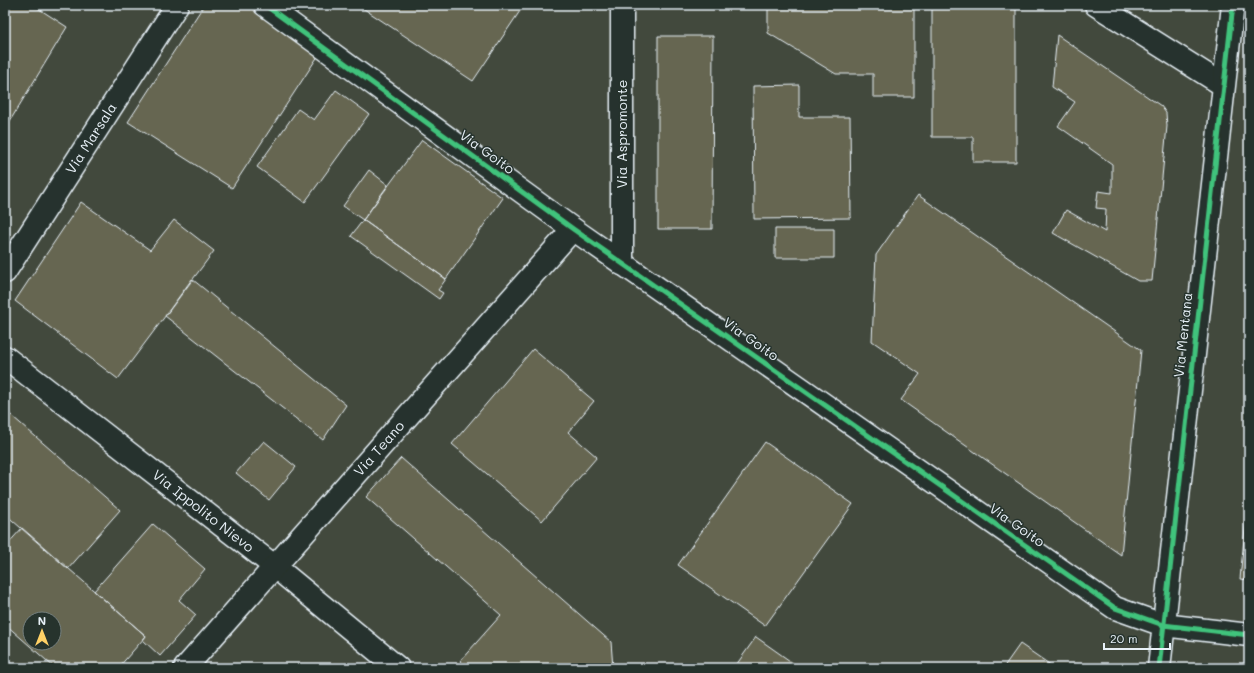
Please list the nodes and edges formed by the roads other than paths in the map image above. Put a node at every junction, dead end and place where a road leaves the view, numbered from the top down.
1 (177, 5) edge
2 (265, 5) edge
3 (622, 5) edge
4 (1096, 5) edge
5 (1233, 5) edge
6 (1224, 85) junction
7 (573, 229) junction
8 (622, 264) junction
9 (5, 272) edge
10 (5, 357) edge
11 (274, 566) junction
12 (1163, 625) junction
13 (1249, 635) edge
14 (185, 668) edge
15 (398, 668) edge
16 (1159, 668) edge

1 - 9 street, Via Marsala
2 - 7 street, Via Goito
3 - 8 street, Via Aspromonte
4 - 6 street
5 - 6 street, Via Mentana
6 - 12 street, Via Mentana
7 - 8 street, Via Goito
7 - 11 street, Via Teano
8 - 12 street, Via Goito
10 - 11 street, Via Ippolito Nievo
11 - 14 street, Via Teano
11 - 15 street, Via Ippolito Nievo
12 - 13 street, Via Goito
12 - 16 street, Via Mentana

